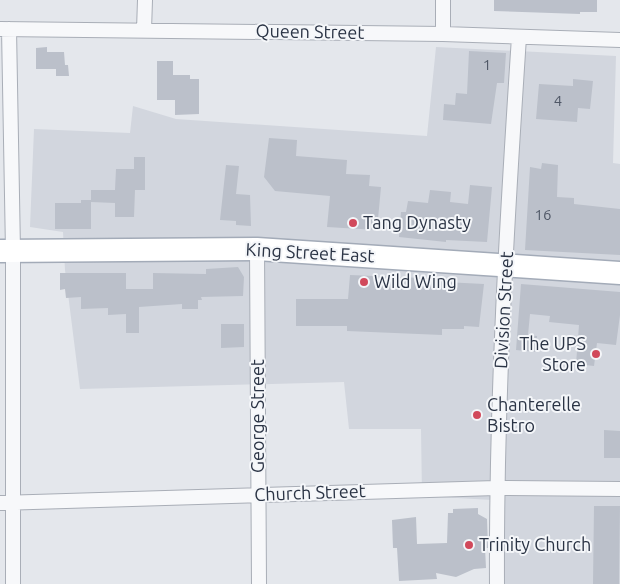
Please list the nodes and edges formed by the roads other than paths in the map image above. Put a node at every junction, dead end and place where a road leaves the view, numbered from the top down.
1 (144, 0) edge
2 (443, 0) edge
3 (4, 29) edge
4 (144, 30) junction
5 (443, 34) junction
6 (519, 37) junction
7 (620, 40) edge
8 (257, 249) junction
9 (7, 251) edge
10 (505, 265) junction
11 (620, 274) edge
12 (496, 488) junction
13 (620, 489) edge
14 (258, 494) junction
15 (6, 503) edge
16 (13, 584) edge
17 (259, 584) edge
18 (496, 584) edge

1 - 4 street
2 - 5 street
3 - 4 street, Queen Street
3 - 9 street
4 - 5 street, Queen Street
5 - 6 street, Queen Street
6 - 7 street, Queen Street
6 - 10 street, Division Street
8 - 9 main road, King Street East
8 - 10 main road, King Street East
8 - 14 street, George Street
9 - 15 street
10 - 11 main road, King Street East
10 - 12 street, Division Street
12 - 13 street, Church Street
12 - 14 street, Church Street
12 - 18 street, Division Street
14 - 15 street, Church Street
14 - 17 street, George Street
15 - 16 street

